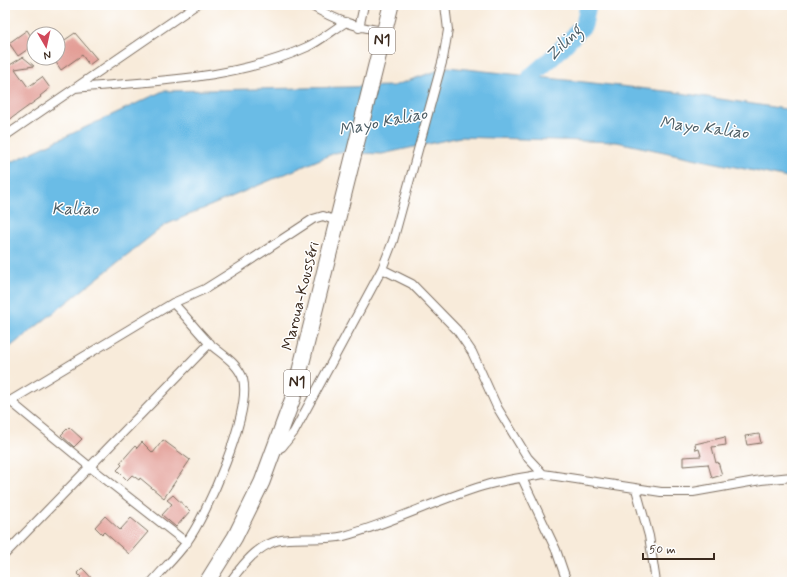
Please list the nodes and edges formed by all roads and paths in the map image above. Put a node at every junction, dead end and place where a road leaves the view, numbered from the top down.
1 (196, 5) edge
2 (310, 5) edge
3 (364, 5) edge
4 (391, 5) edge
5 (445, 5) edge
6 (346, 22) junction
7 (359, 28) junction
8 (385, 31) junction
9 (74, 88) junction
10 (5, 136) edge
11 (337, 221) junction
12 (382, 269) junction
13 (173, 303) junction
14 (210, 343) junction
15 (7, 403) edge
16 (273, 452) junction
17 (90, 467) junction
18 (543, 474) junction
19 (792, 477) edge
20 (522, 478) junction
21 (636, 489) junction
22 (186, 543) junction
23 (5, 554) edge
24 (152, 582) edge
25 (207, 582) edge
26 (230, 582) edge
27 (567, 582) edge
28 (656, 582) edge

1 - 9 street
2 - 6 street
3 - 7 street
4 - 8 highway, Maroua-Kousséri / N1
5 - 12 street
6 - 7 street
6 - 9 street
7 - 8 street
8 - 11 highway, Maroua-Kousséri / N1
9 - 10 street
11 - 13 street
11 - 16 highway, Maroua-Kousséri / N1
12 - 16 street
12 - 18 street
13 - 14 street
13 - 15 street
14 - 17 street
14 - 22 street
15 - 17 street
16 - 25 highway, Maroua-Kousséri / N1
17 - 22 street
17 - 23 street
18 - 20 street
18 - 21 street
19 - 21 street
20 - 26 street
20 - 27 street
21 - 28 street
22 - 24 street

